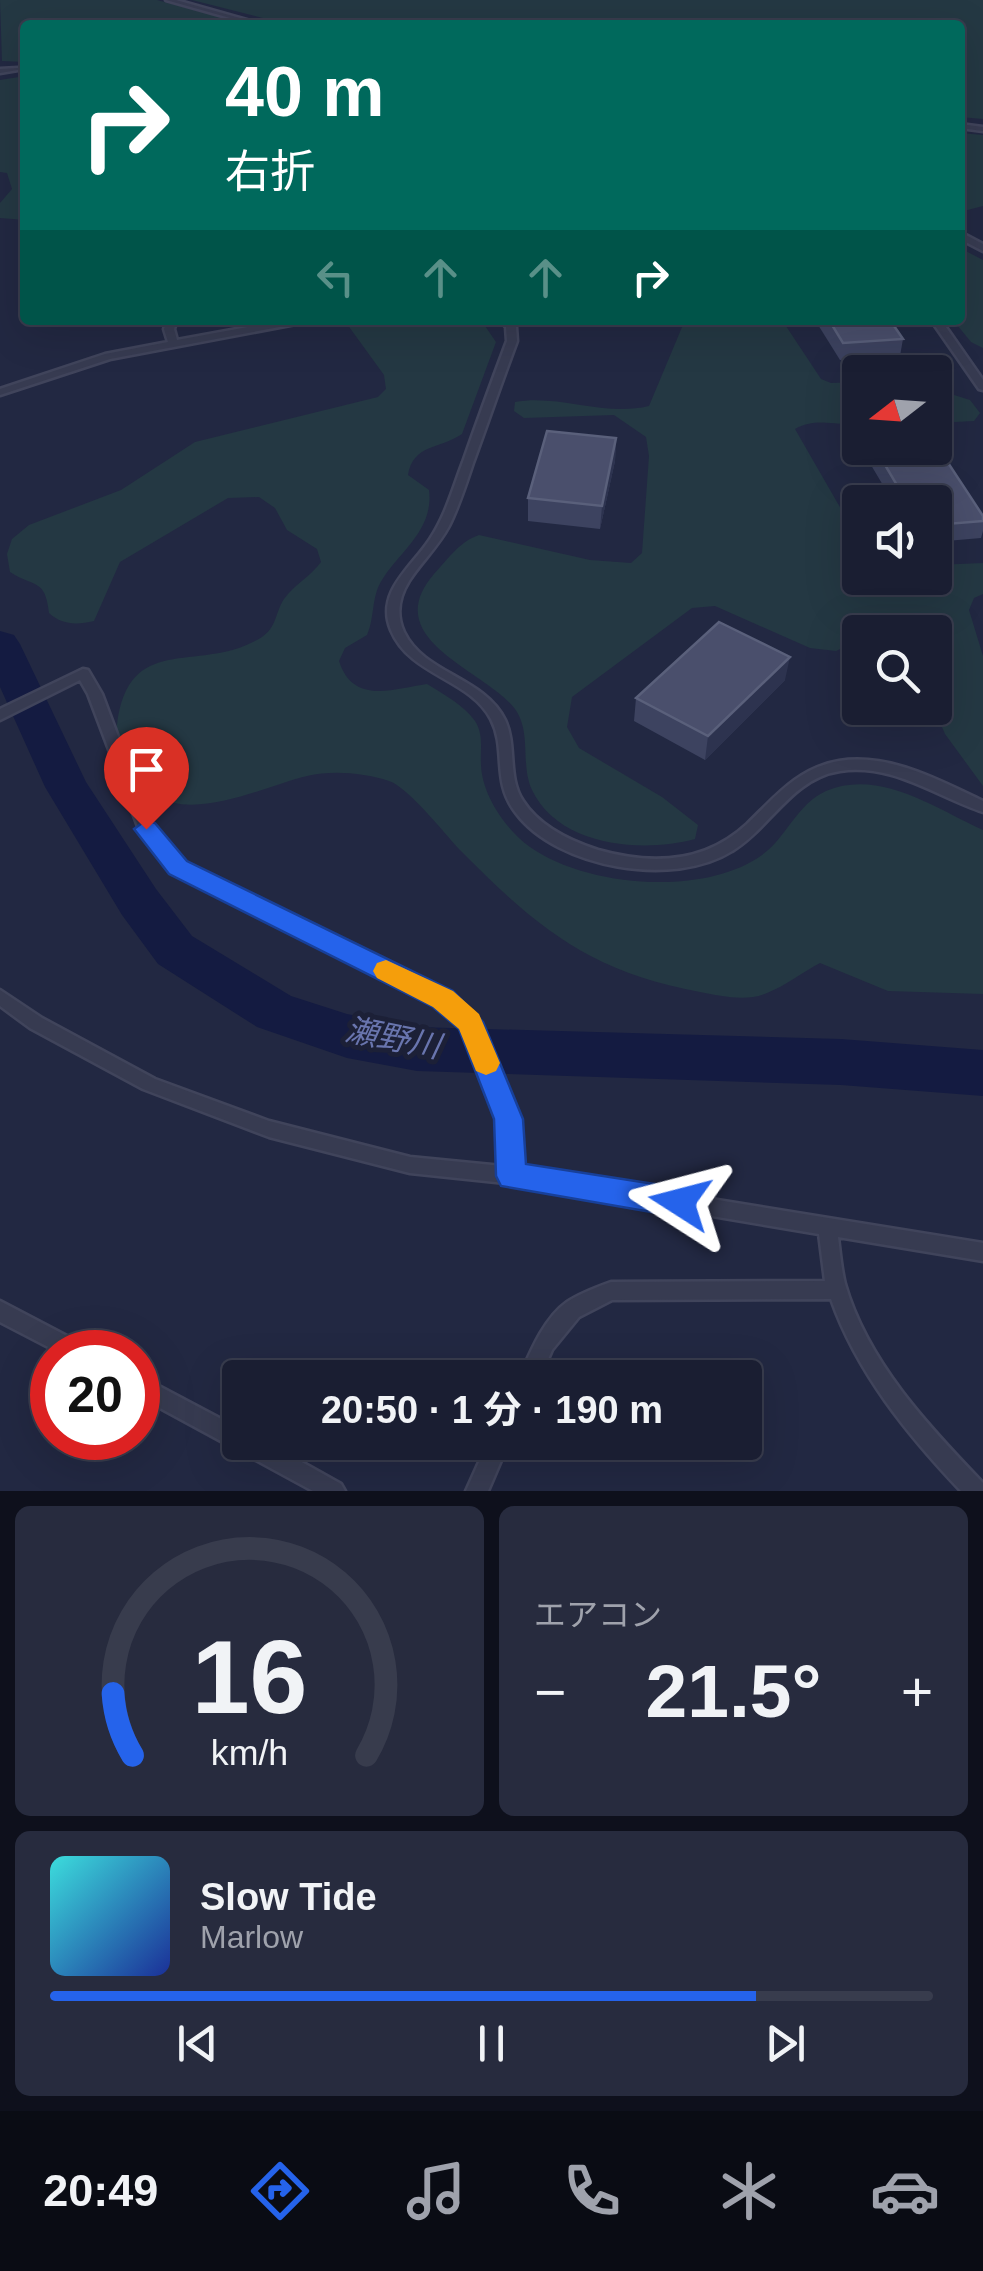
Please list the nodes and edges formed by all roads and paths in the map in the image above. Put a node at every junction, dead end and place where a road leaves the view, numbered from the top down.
1 (169, 0) edge
2 (243, 20) edge
3 (16, 68) dead end
4 (0, 71) edge
5 (170, 325) edge
6 (275, 325) edge
7 (507, 325) edge
8 (940, 325) edge
9 (174, 344) junction
10 (983, 387) edge
11 (0, 392) edge
12 (0, 716) edge
13 (983, 807) edge
14 (0, 997) edge
15 (511, 1176) junction
16 (827, 1227) junction
17 (983, 1252) edge
18 (837, 1290) junction
19 (0, 1311) edge
20 (36, 1330) edge
21 (537, 1360) edge
22 (160, 1397) edge
23 (222, 1430) edge
24 (277, 1460) edge
25 (491, 1460) edge
26 (334, 1491) edge
27 (477, 1491) edge
28 (976, 1491) edge

1 - 2 lane
3 - 4 lane
5 - 9 lane
6 - 9 lane
7 - 13 lane
8 - 10 lane
9 - 11 lane
12 - 15 lane
14 - 15 lane
15 - 16 lane
16 - 17 lane
16 - 18 lane
18 - 21 lane
18 - 28 lane
19 - 20 lane
22 - 23 lane
24 - 26 lane
25 - 27 lane

